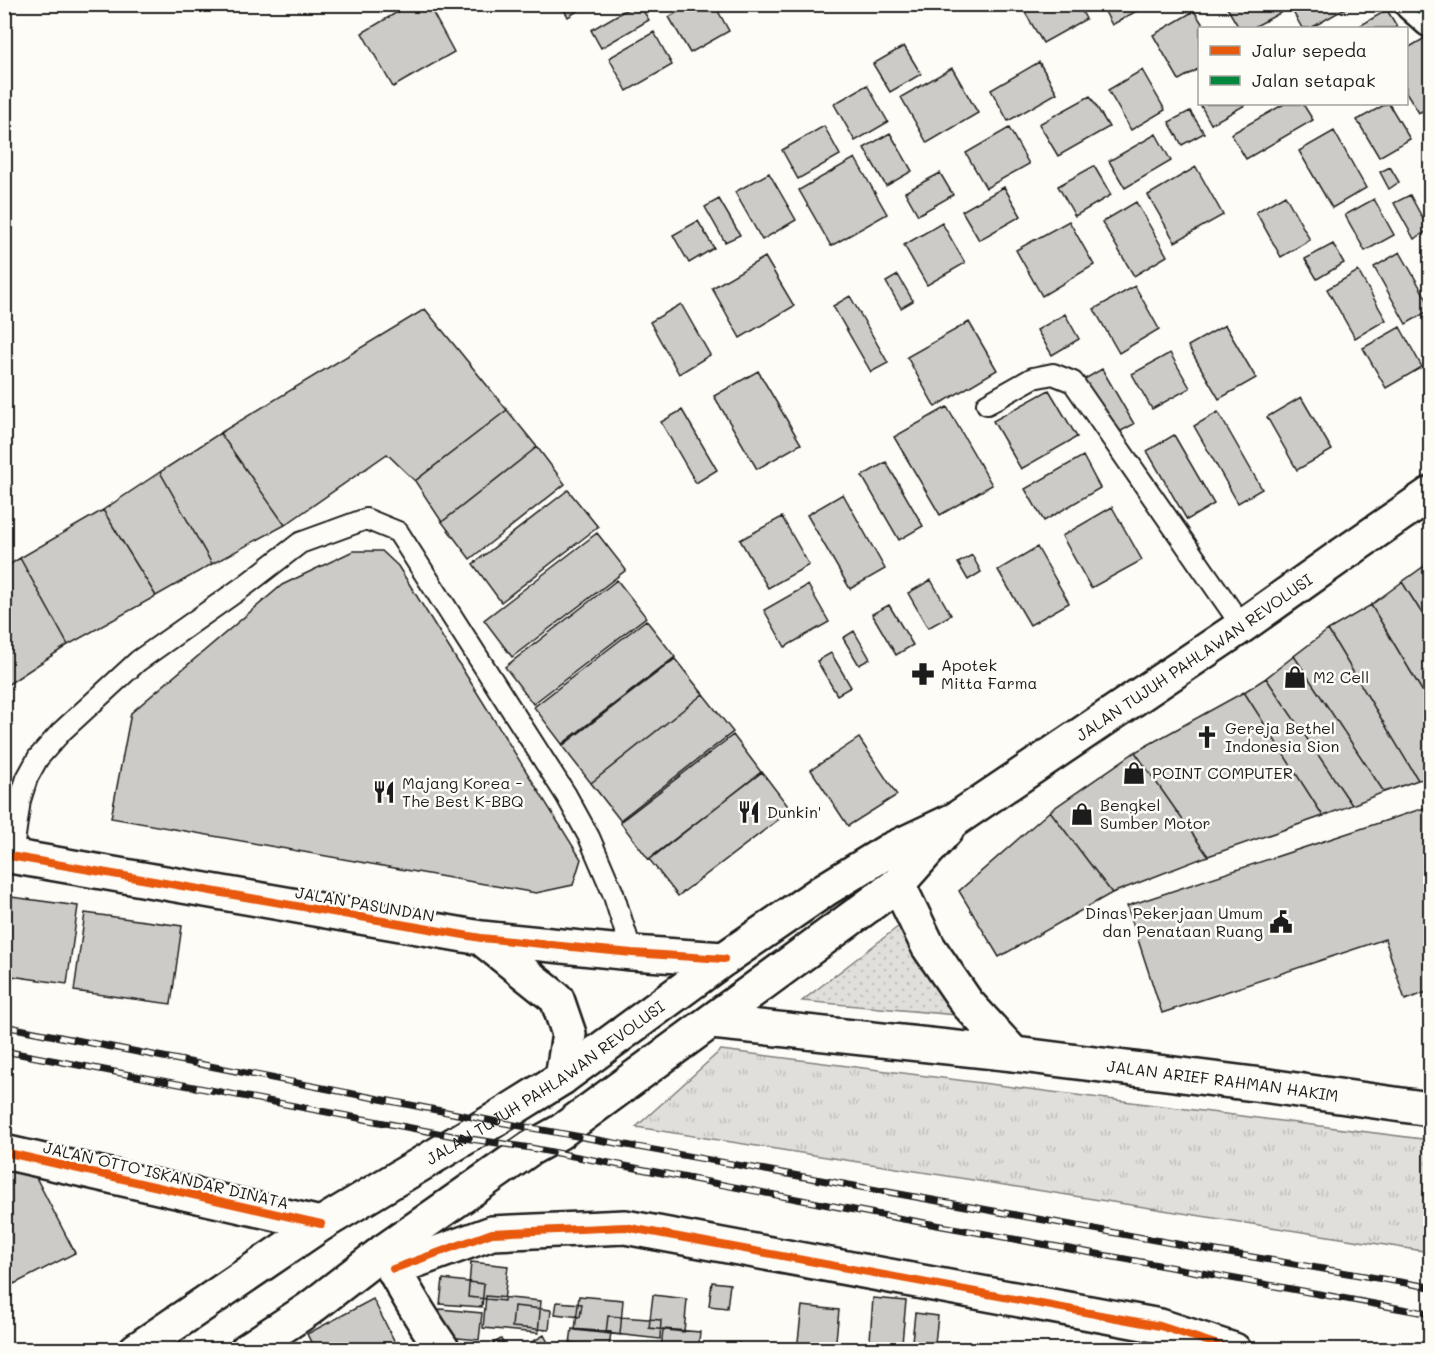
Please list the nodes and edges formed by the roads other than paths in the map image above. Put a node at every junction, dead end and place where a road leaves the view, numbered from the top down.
1 (1412, 4) edge
2 (1431, 20) edge
3 (987, 404) dead end
4 (1431, 494) edge
5 (1242, 626) junction
6 (956, 819) junction
7 (8, 856) edge
8 (898, 884) junction
9 (481, 938) junction
10 (632, 953) junction
11 (724, 959) junction
12 (712, 1022) junction
13 (1014, 1054) junction
14 (562, 1078) junction
15 (1431, 1109) edge
16 (4, 1152) edge
17 (321, 1224) junction
18 (389, 1260) junction
19 (136, 1350) edge
20 (247, 1350) edge
21 (443, 1350) edge
22 (1234, 1350) edge

1 - 2 main road
3 - 5 lane
4 - 5 main road, JALAN TUJUH PAHLAWAN REVOLUSI
5 - 6 main road, JALAN TUJUH PAHLAWAN REVOLUSI
6 - 8 main road, JALAN TUJUH PAHLAWAN REVOLUSI
6 - 11 main road, JALAN TUJUH PAHLAWAN REVOLUSI
7 - 9 main road, JALAN PASUNDAN
7 - 10 lane
8 - 12 main road, JALAN TUJUH PAHLAWAN REVOLUSI
8 - 13 main road
9 - 10 main road, JALAN PASUNDAN
9 - 14 main road, JALAN PASUNDAN
10 - 11 main road, JALAN PASUNDAN
11 - 14 main road, JALAN TUJUH PAHLAWAN REVOLUSI
12 - 13 main road, JALAN ARIEF RAHMAN HAKIM
12 - 18 main road, JALAN TUJUH PAHLAWAN REVOLUSI
13 - 15 main road, JALAN ARIEF RAHMAN HAKIM
14 - 17 main road, JALAN TUJUH PAHLAWAN REVOLUSI
16 - 17 main road, JALAN OTTO ISKANDAR DINATA
17 - 19 main road, JALAN TUJUH PAHLAWAN REVOLUSI
18 - 20 main road, JALAN TUJUH PAHLAWAN REVOLUSI
18 - 21 main road
18 - 22 main road

